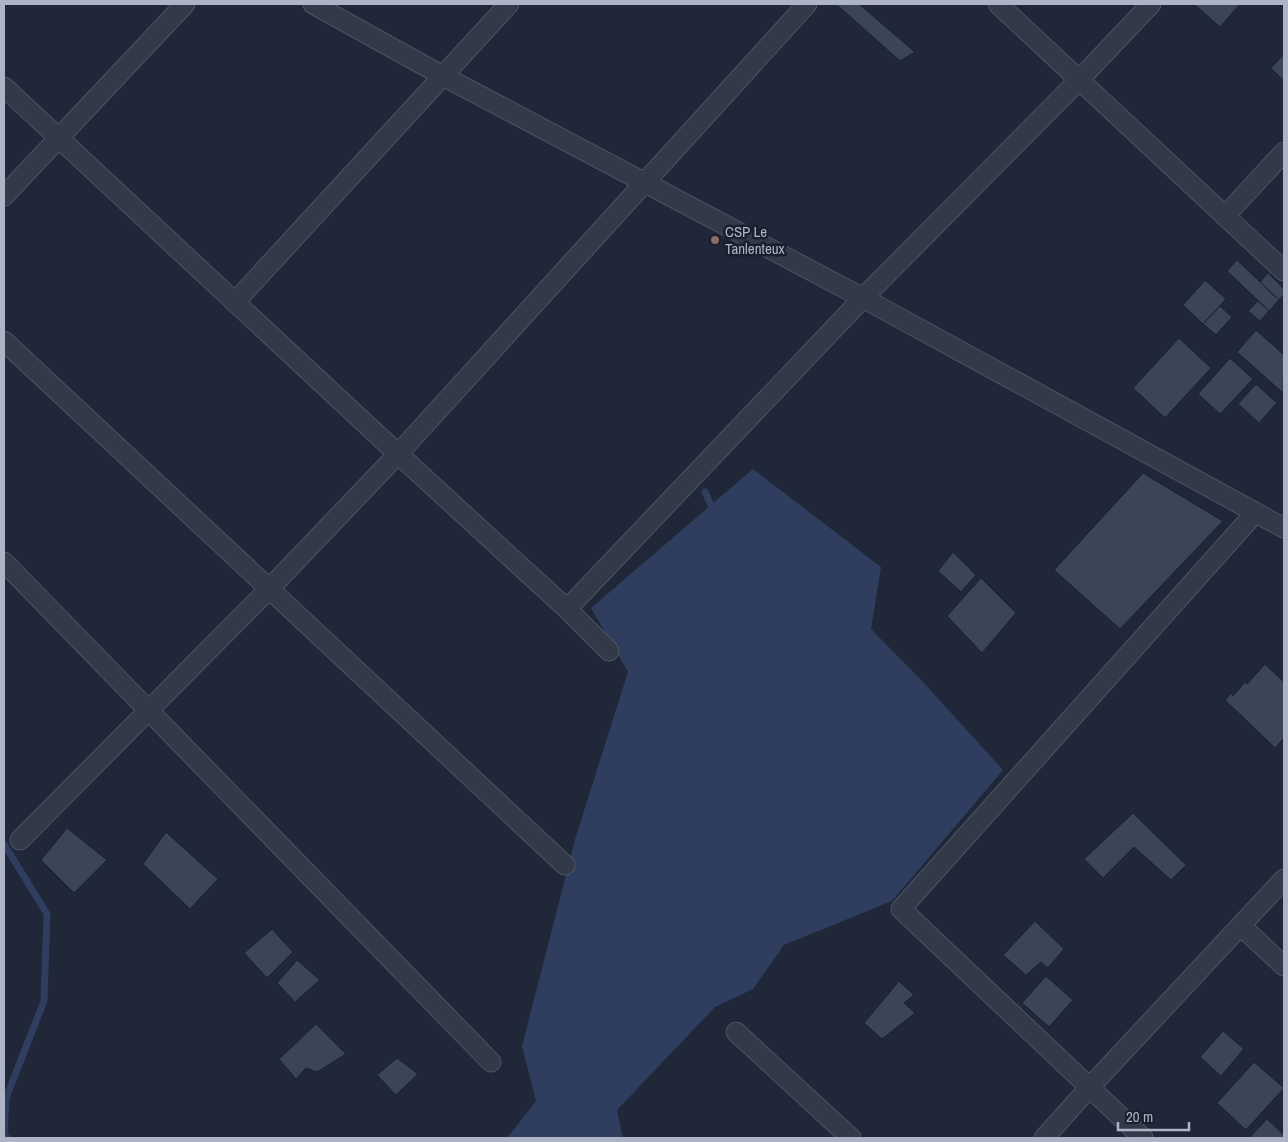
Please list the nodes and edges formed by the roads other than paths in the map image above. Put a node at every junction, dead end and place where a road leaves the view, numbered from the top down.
1 (185, 4) edge
2 (313, 4) edge
3 (509, 4) edge
4 (807, 4) edge
5 (998, 4) edge
6 (1150, 4) edge
7 (443, 76) junction
8 (1079, 80) junction
9 (4, 87) edge
10 (59, 138) junction
11 (1284, 152) edge
12 (645, 183) junction
13 (4, 196) edge
14 (1225, 216) junction
15 (1284, 271) edge
16 (863, 298) junction
17 (235, 302) junction
18 (4, 341) edge
19 (398, 454) junction
20 (1255, 512) junction
21 (1284, 528) edge
22 (4, 562) edge
23 (269, 589) junction
24 (567, 610) junction
25 (608, 651) dead end
26 (149, 711) junction
27 (20, 840) dead end
28 (565, 865) dead end
29 (1284, 879) edge
30 (1240, 926) junction
31 (1284, 966) edge
32 (736, 1032) dead end
33 (491, 1062) dead end
34 (1089, 1088) junction
35 (851, 1138) edge
36 (1044, 1138) edge
37 (1143, 1138) edge

1 - 10 street
2 - 7 street
3 - 7 street
4 - 12 street
5 - 8 street
6 - 8 street
7 - 12 street
7 - 17 street
8 - 14 street
8 - 16 street
9 - 10 street
10 - 13 street
10 - 17 street
11 - 14 street
12 - 16 street
12 - 19 street
14 - 15 street
16 - 20 street
16 - 24 street
17 - 19 street
18 - 23 street
19 - 23 street
19 - 24 street
20 - 21 street
20 - 34 street
22 - 26 street
23 - 26 street
23 - 28 street
24 - 25 street
26 - 27 street
26 - 33 street
29 - 30 street
30 - 31 street
30 - 34 street
32 - 35 street
34 - 36 street
34 - 37 street

